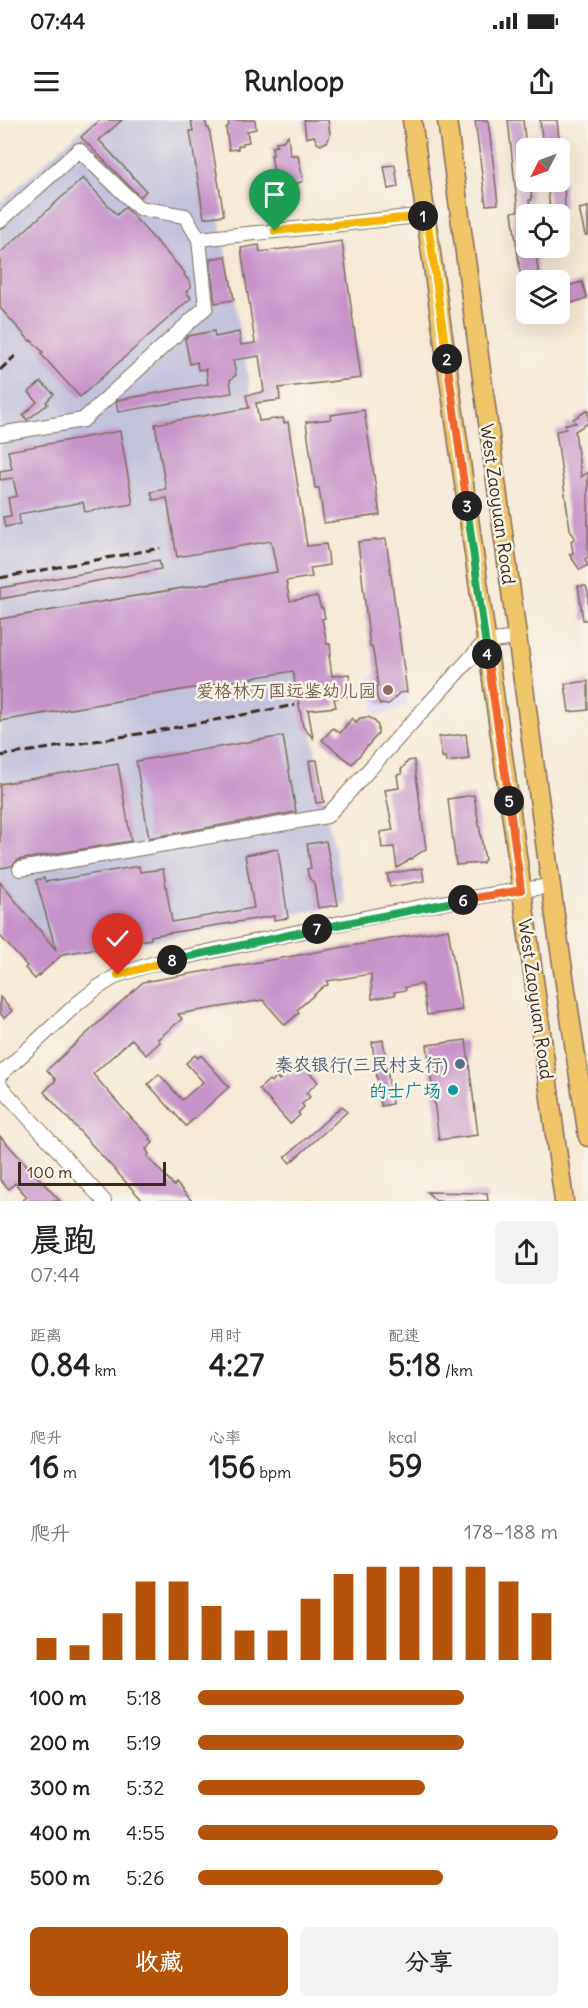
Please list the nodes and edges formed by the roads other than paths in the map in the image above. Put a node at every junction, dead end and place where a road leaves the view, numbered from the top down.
1 (412, 120) edge
2 (447, 120) edge
3 (427, 216) junction
4 (0, 221) edge
5 (199, 239) junction
6 (0, 434) edge
7 (517, 638) junction
8 (485, 642) junction
9 (20, 869) dead end
10 (551, 886) junction
11 (521, 890) junction
12 (0, 1075) edge
13 (0, 1086) edge
14 (588, 1137) edge
15 (104, 1201) edge
16 (564, 1201) edge

1 - 3 main road, West Zaoyuan Road
2 - 7 main road, West Zaoyuan Road
3 - 5 street
3 - 8 main road, West Zaoyuan Road
4 - 5 street
5 - 6 street
7 - 8 street
7 - 10 main road, West Zaoyuan Road
8 - 9 street
8 - 11 main road, West Zaoyuan Road
10 - 11 street
10 - 14 main road, West Zaoyuan Road
11 - 12 street
11 - 16 main road, West Zaoyuan Road
13 - 15 street

